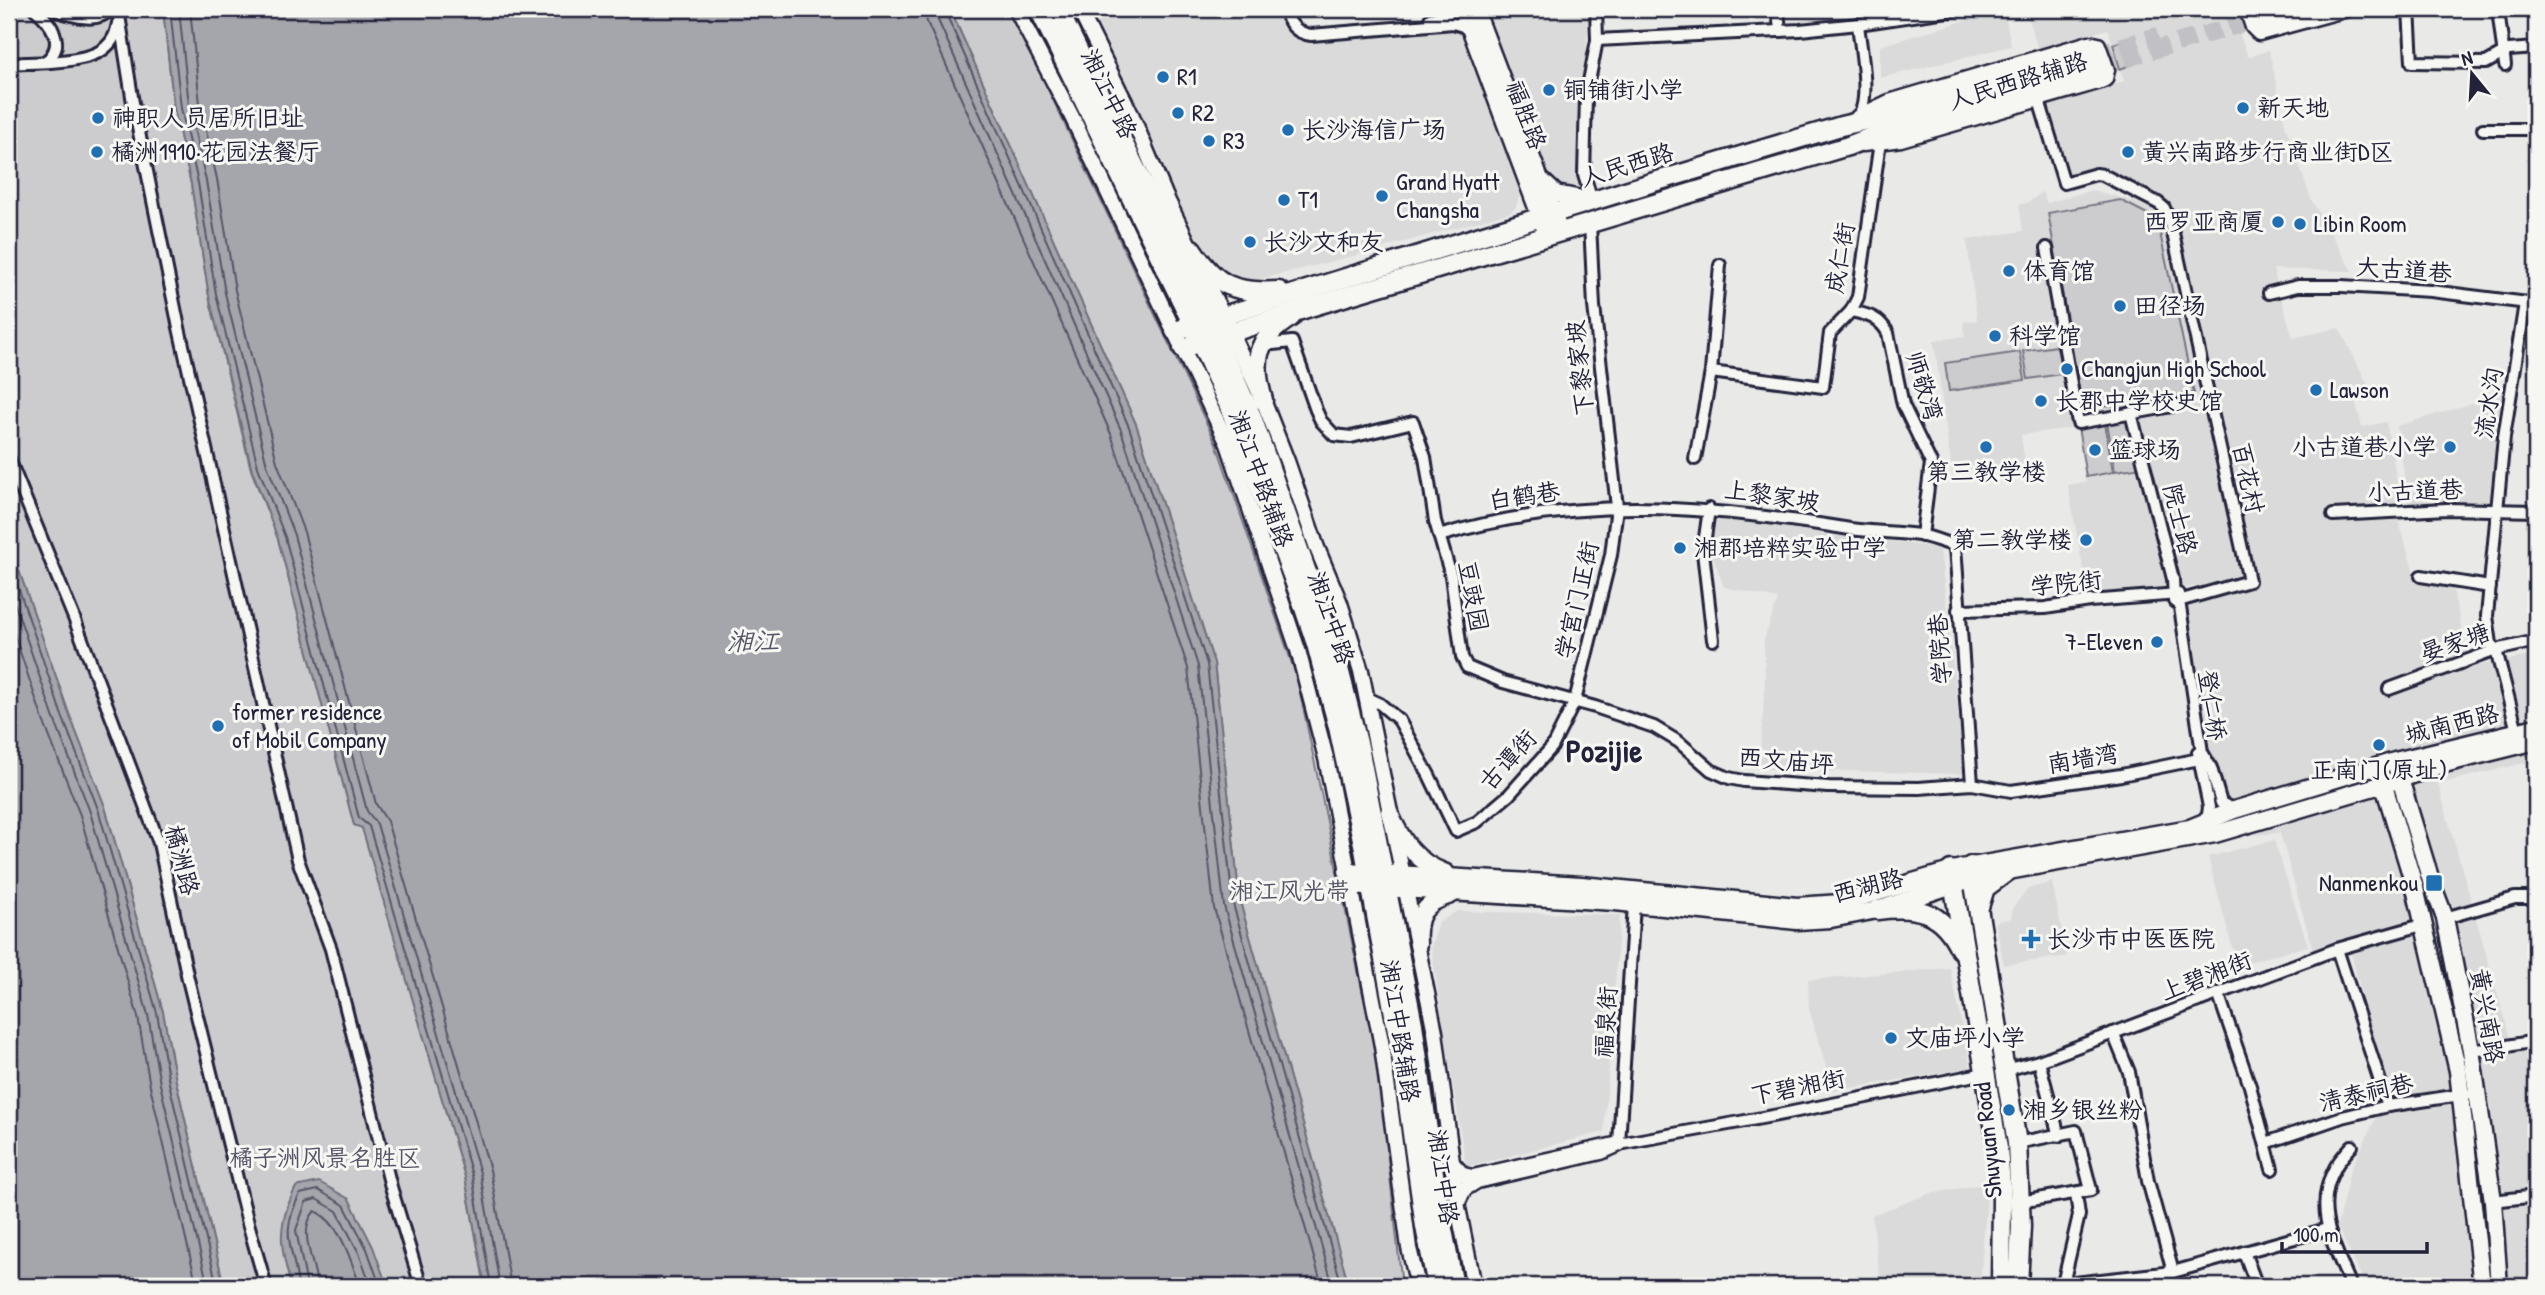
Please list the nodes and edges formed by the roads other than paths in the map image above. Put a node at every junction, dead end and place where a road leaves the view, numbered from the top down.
1 (35, 9) edge
2 (52, 9) edge
3 (1016, 9) edge
4 (1039, 9) edge
5 (1058, 9) edge
6 (1079, 9) edge
7 (1285, 9) edge
8 (1290, 9) edge
9 (1452, 9) edge
10 (1463, 9) edge
11 (1475, 9) edge
12 (1596, 9) edge
13 (1778, 9) edge
14 (1960, 9) edge
15 (2295, 9) edge
16 (2347, 9) edge
17 (2409, 9) edge
18 (2498, 9) edge
19 (116, 11) edge
20 (2253, 14) edge
21 (1858, 24) junction
22 (1780, 30) junction
23 (1470, 32) junction
24 (1597, 40) junction
25 (2536, 48) edge
26 (2504, 51) junction
27 (46, 61) junction
28 (9, 64) edge
29 (2505, 65) dead end
30 (2039, 100) junction
31 (1848, 122) junction
32 (2483, 129) dead end
33 (2536, 129) edge
34 (1881, 142) junction
35 (1848, 146) junction
36 (1533, 180) junction
37 (1592, 201) junction
38 (1546, 215) junction
39 (1590, 223) junction
40 (1507, 227) junction
41 (1554, 234) junction
42 (2047, 248) dead end
43 (1192, 249) junction
44 (1720, 265) dead end
45 (1327, 283) junction
46 (2269, 293) dead end
47 (2531, 303) edge
48 (1310, 307) junction
49 (1851, 311) junction
50 (1208, 320) junction
51 (1175, 331) junction
52 (1208, 340) junction
53 (1262, 345) junction
54 (1711, 372) junction
55 (1263, 400) junction
56 (2178, 405) dead end
57 (2132, 416) junction
58 (9, 459) edge
59 (1695, 459) dead end
60 (1617, 507) junction
61 (1709, 509) junction
62 (2498, 510) junction
63 (2536, 510) edge
64 (2333, 516) dead end
65 (1439, 536) junction
66 (1922, 536) junction
67 (2421, 576) dead end
68 (2249, 581) joint
69 (2490, 587) junction
70 (2176, 598) junction
71 (1958, 610) junction
72 (1713, 640) dead end
73 (2536, 641) edge
74 (2496, 650) junction
75 (2389, 689) dead end
76 (1367, 698) junction
77 (1575, 701) junction
78 (2536, 727) edge
79 (2517, 731) junction
80 (2536, 741) edge
81 (2199, 759) junction
82 (2395, 761) junction
83 (2440, 765) junction
84 (2379, 766) junction
85 (2401, 779) junction
86 (1972, 784) junction
87 (2384, 784) junction
88 (2345, 796) junction
89 (2234, 810) junction
90 (2410, 811) junction
91 (1389, 812) junction
92 (2393, 814) junction
93 (2207, 822) junction
94 (2008, 871) junction
95 (1973, 872) junction
96 (1349, 878) junction
97 (1952, 878) junction
98 (1469, 879) junction
99 (1386, 881) junction
100 (1458, 893) junction
101 (2536, 898) edge
102 (1634, 904) junction
103 (1877, 910) junction
104 (1979, 911) junction
105 (2445, 918) junction
106 (2422, 926) junction
107 (1418, 944) junction
108 (2337, 949) junction
109 (1968, 966) junction
110 (2218, 993) junction
111 (2113, 1033) junction
112 (2536, 1041) edge
113 (2471, 1050) junction
114 (2039, 1060) junction
115 (2005, 1070) junction
116 (1986, 1073) junction
117 (2469, 1094) junction
118 (2388, 1106) junction
119 (2059, 1136) junction
120 (2017, 1143) junction
121 (2266, 1143) junction
122 (1619, 1144) junction
123 (2352, 1146) dead end
124 (1452, 1163) junction
125 (2272, 1169) dead end
126 (2076, 1194) junction
127 (2536, 1196) edge
128 (2493, 1201) junction
129 (2020, 1202) junction
130 (1458, 1204) junction
131 (2327, 1228) junction
132 (2244, 1252) junction
133 (2173, 1272) junction
134 (2063, 1284) edge
135 (266, 1286) edge
136 (421, 1286) edge
137 (1418, 1286) edge
138 (1437, 1286) edge
139 (1454, 1286) edge
140 (1474, 1286) edge
141 (2001, 1286) edge
142 (2018, 1286) edge
143 (2047, 1286) edge
144 (2257, 1286) edge
145 (2351, 1286) edge
146 (2482, 1286) edge
147 (2499, 1286) edge

1 - 27 street
2 - 19 street
3 - 51 street, 湘江中路辅路
4 - 50 main road, 湘江中路
5 - 50 main road, 湘江中路
6 - 43 street, 湘江中路辅路
7 - 23 street
8 - 9 street
10 - 23 main road, 福胜路
11 - 36 main road, 福胜路
12 - 24 street
13 - 22 street
14 - 21 street
15 - 20 main road
16 - 20 street
17 - 26 street
18 - 26 street
19 - 27 street
19 - 136 street
21 - 22 street
21 - 31 street
22 - 24 street
23 - 36 main road, 福胜路
24 - 37 street
25 - 26 street
26 - 29 street
27 - 28 street
30 - 31 street, 人民西路辅路
30 - 34 street, 人民西路辅路
30 - 68 street, 百花村
31 - 35 main road, 人民西路
31 - 37 main road, 人民西路
32 - 33 street
34 - 35 street, 人民西路辅路
34 - 49 street, 成仁街
35 - 39 main road, 人民西路
36 - 37 main road
36 - 38 main road, 福胜路
36 - 40 main road
37 - 38 main road, 人民西路
38 - 40 main road, 人民西路
38 - 41 main road, 福胜路
39 - 41 main road, 人民西路
39 - 60 street, 下黎家坡
40 - 45 main road, 人民西路
41 - 48 main road, 人民西路
42 - 57 street
43 - 45 main road
43 - 50 street, 湘江中路辅路
44 - 54 street
45 - 50 main road, 人民西路
46 - 47 street, 大古道巷
47 - 62 street, 流水沟
48 - 52 main road, 人民西路
48 - 53 main road
49 - 54 street, 成仁街
49 - 66 street, 师敬湾
50 - 51 main road, 人民西路
50 - 52 main road, 湘江中路
50 - 52 street, 湘江中路辅路
51 - 52 street, 湘江中路辅路
52 - 55 street, 湘江中路辅路
52 - 96 street, 湘江中路辅路
52 - 99 main road, 湘江中路
53 - 55 main road
53 - 65 street, 豆豉园
54 - 59 street
55 - 76 street, 湘江中路辅路
56 - 57 street
57 - 70 street, 院士路
58 - 135 street, 橘洲路
60 - 61 street, 上黎家坡
60 - 65 street, 白鹤巷
60 - 77 street, 学宫门正街
61 - 66 street, 上黎家坡
61 - 72 street
62 - 63 street, 小古道巷
62 - 64 street, 小古道巷
62 - 69 street, 流水沟
65 - 77 street, 豆豉园
66 - 71 street, 学院巷
67 - 69 street
68 - 70 street, 学院街
69 - 74 street, 流水沟
70 - 71 street, 学院街
70 - 81 street, 登仁桥
70 - 89 street, 登仁桥
71 - 86 street, 学院巷
73 - 74 street, 晏家塘
74 - 75 street, 晏家塘
74 - 79 street, 流水沟
76 - 77 street, 古谭街
76 - 91 street, 湘江中路辅路
77 - 86 street, 西文庙坪
78 - 79 main road, 城南西路
79 - 82 main road, 城南西路
80 - 83 main road, 城南西路
81 - 86 street, 南墙湾
81 - 93 street, 登仁桥
82 - 84 main road, 城南西路
82 - 85 main road, 黄兴南路
83 - 85 main road, 城南西路
83 - 90 main road
84 - 87 main road, 黄兴南路
84 - 89 main road, 西湖路
85 - 87 main road, 城南西路
85 - 90 main road, 黄兴南路
87 - 88 main road, 西湖路
87 - 92 main road, 黄兴南路
88 - 92 main road
88 - 94 main road, 西湖路
89 - 93 main road, 西湖路
90 - 105 main road, 黄兴南路
91 - 98 main road
91 - 99 street, 湘江中路辅路
92 - 106 main road, 黄兴南路
93 - 95 main road, 西湖路
94 - 95 main road, 西湖路
94 - 104 main road
95 - 97 main road, 西湖路
95 - 104 main road, Shuyuan Road
96 - 99 main road, 西湖路
96 - 137 street, 湘江中路辅路
97 - 98 main road, 西湖路
97 - 103 main road, 西湖路
97 - 109 main road, Shuyuan Road
98 - 99 main road, 西湖路
99 - 100 main road, 西湖路
99 - 107 street, 湘江中路辅路
99 - 138 main road, 湘江中路
99 - 139 main road, 湘江中路
100 - 102 main road, 西湖路
100 - 107 main road
101 - 105 street
102 - 103 main road, 西湖路
102 - 122 street, 福泉街
103 - 109 main road
104 - 115 main road, Shuyuan Road
105 - 113 main road, 黄兴南路
106 - 108 street, 上碧湘街
106 - 117 main road, 黄兴南路
107 - 124 street, 湘江中路辅路
108 - 110 street, 上碧湘街
108 - 118 street
109 - 116 main road, Shuyuan Road
110 - 111 street, 上碧湘街
110 - 121 street
111 - 114 street, 上碧湘街
111 - 133 street
112 - 113 street
113 - 117 main road, 黄兴南路
114 - 115 street, 上碧湘街
114 - 119 street
115 - 120 main road, Shuyuan Road
116 - 122 street, 下碧湘街
116 - 141 main road, Shuyuan Road
117 - 118 street, 清泰祠巷
117 - 128 main road, 黄兴南路
117 - 146 main road, 黄兴南路
118 - 121 street, 清泰祠巷
119 - 120 street
119 - 126 street
120 - 129 main road, Shuyuan Road
121 - 125 street
122 - 124 street, 下碧湘街
122 - 130 street, 下碧湘街
123 - 131 street
124 - 130 street, 湘江中路辅路
126 - 129 street
126 - 134 street
127 - 128 street
128 - 147 main road, 黄兴南路
129 - 142 main road, Shuyuan Road
130 - 140 street, 湘江中路辅路
131 - 132 street
131 - 145 street
132 - 133 street
132 - 144 street
133 - 134 street
134 - 143 street

